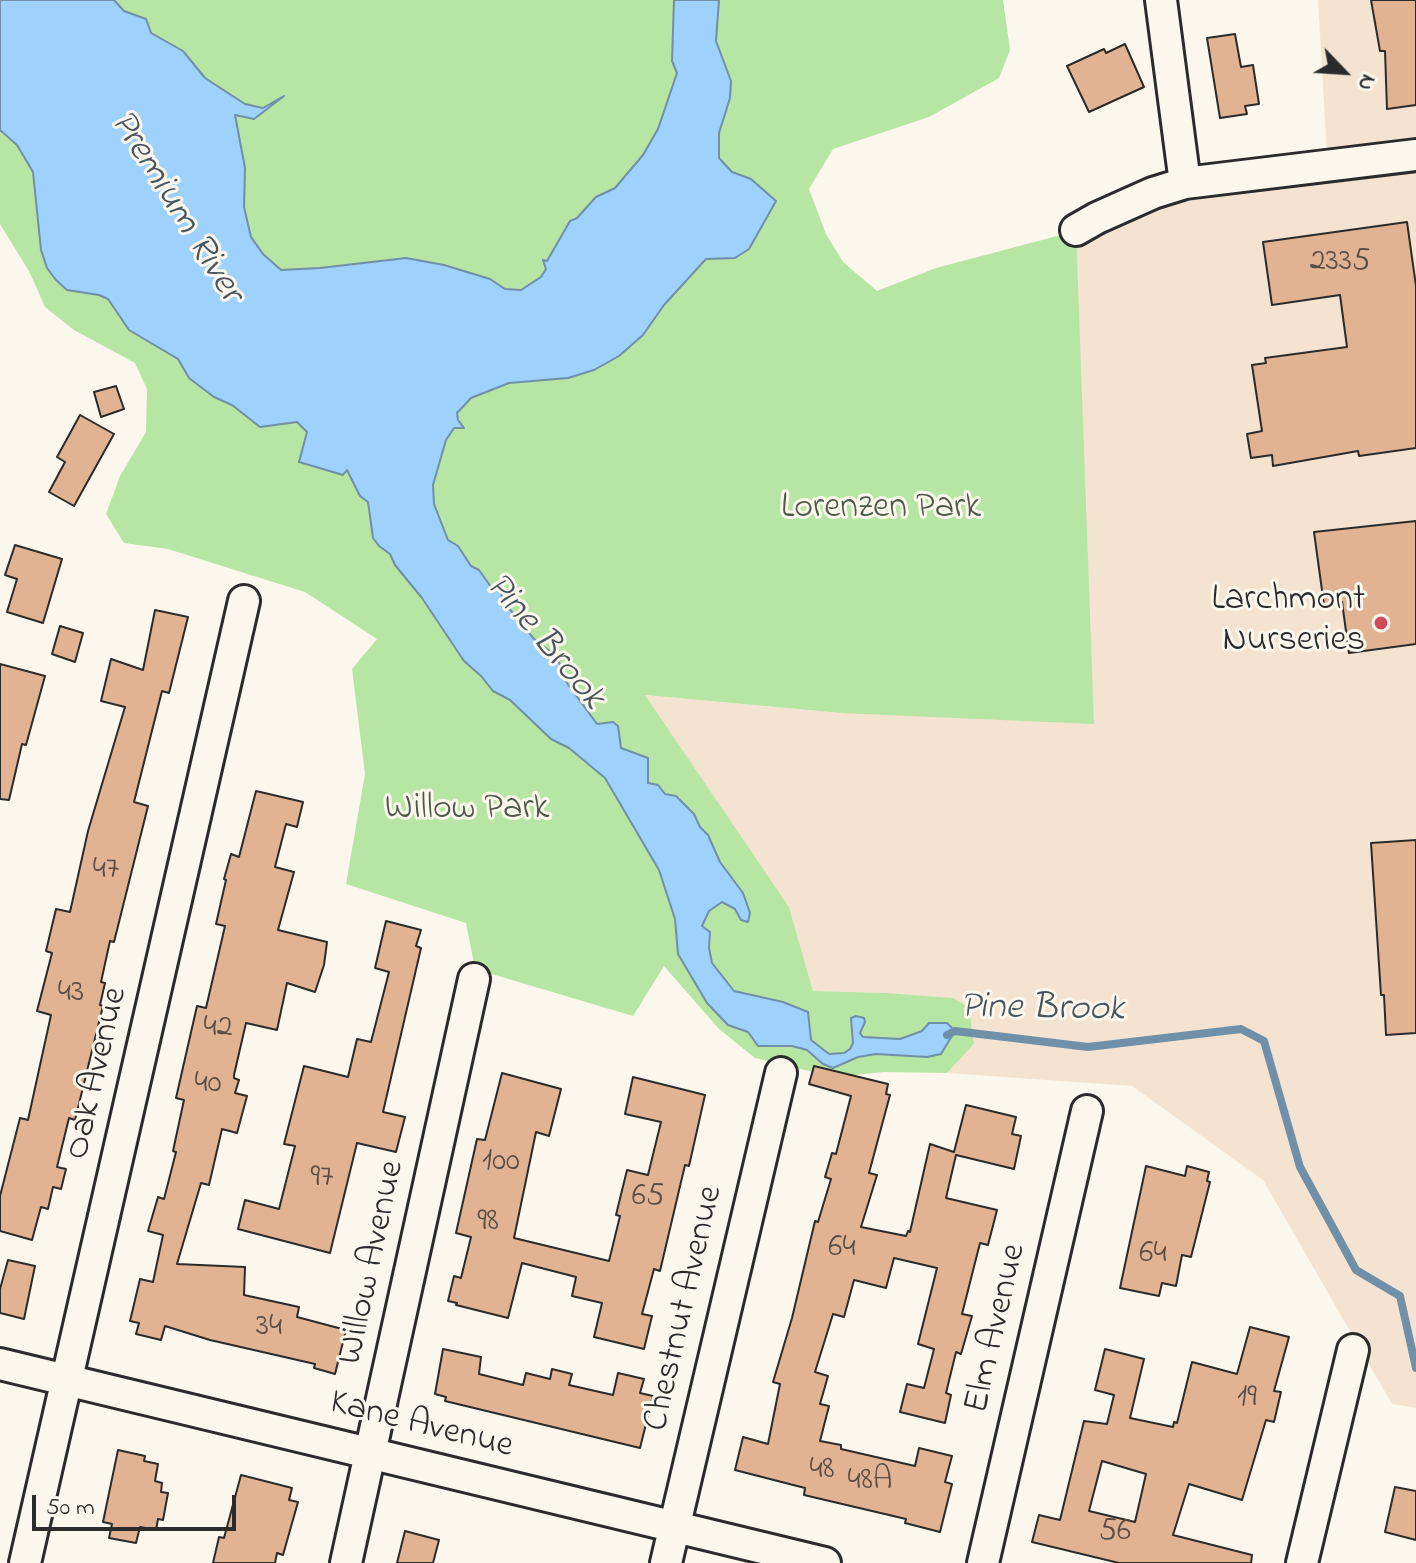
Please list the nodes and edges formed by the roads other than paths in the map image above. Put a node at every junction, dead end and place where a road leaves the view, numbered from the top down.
1 (1161, 0) edge
2 (1416, 155) edge
3 (1185, 183) junction
4 (1076, 230) dead end
5 (244, 601) dead end
6 (474, 979) dead end
7 (781, 1073) dead end
8 (1087, 1111) dead end
9 (1353, 1350) dead end
10 (0, 1364) edge
11 (69, 1379) junction
12 (372, 1454) junction
13 (674, 1527) junction
14 (25, 1563) edge
15 (346, 1563) edge
16 (666, 1563) edge
17 (825, 1563) edge
18 (983, 1563) edge
19 (1302, 1563) edge

1 - 3 street
2 - 3 street
3 - 4 street
5 - 11 street, Oak Avenue
6 - 12 street, Willow Avenue
7 - 13 street, Chestnut Avenue
8 - 18 street, Elm Avenue
9 - 19 street
10 - 11 street, Kane Avenue
11 - 12 street, Kane Avenue
11 - 14 street, Oak Avenue
12 - 13 street, Kane Avenue
12 - 15 street, Willow Avenue
13 - 16 street, Chestnut Avenue
13 - 17 street, Kane Avenue

